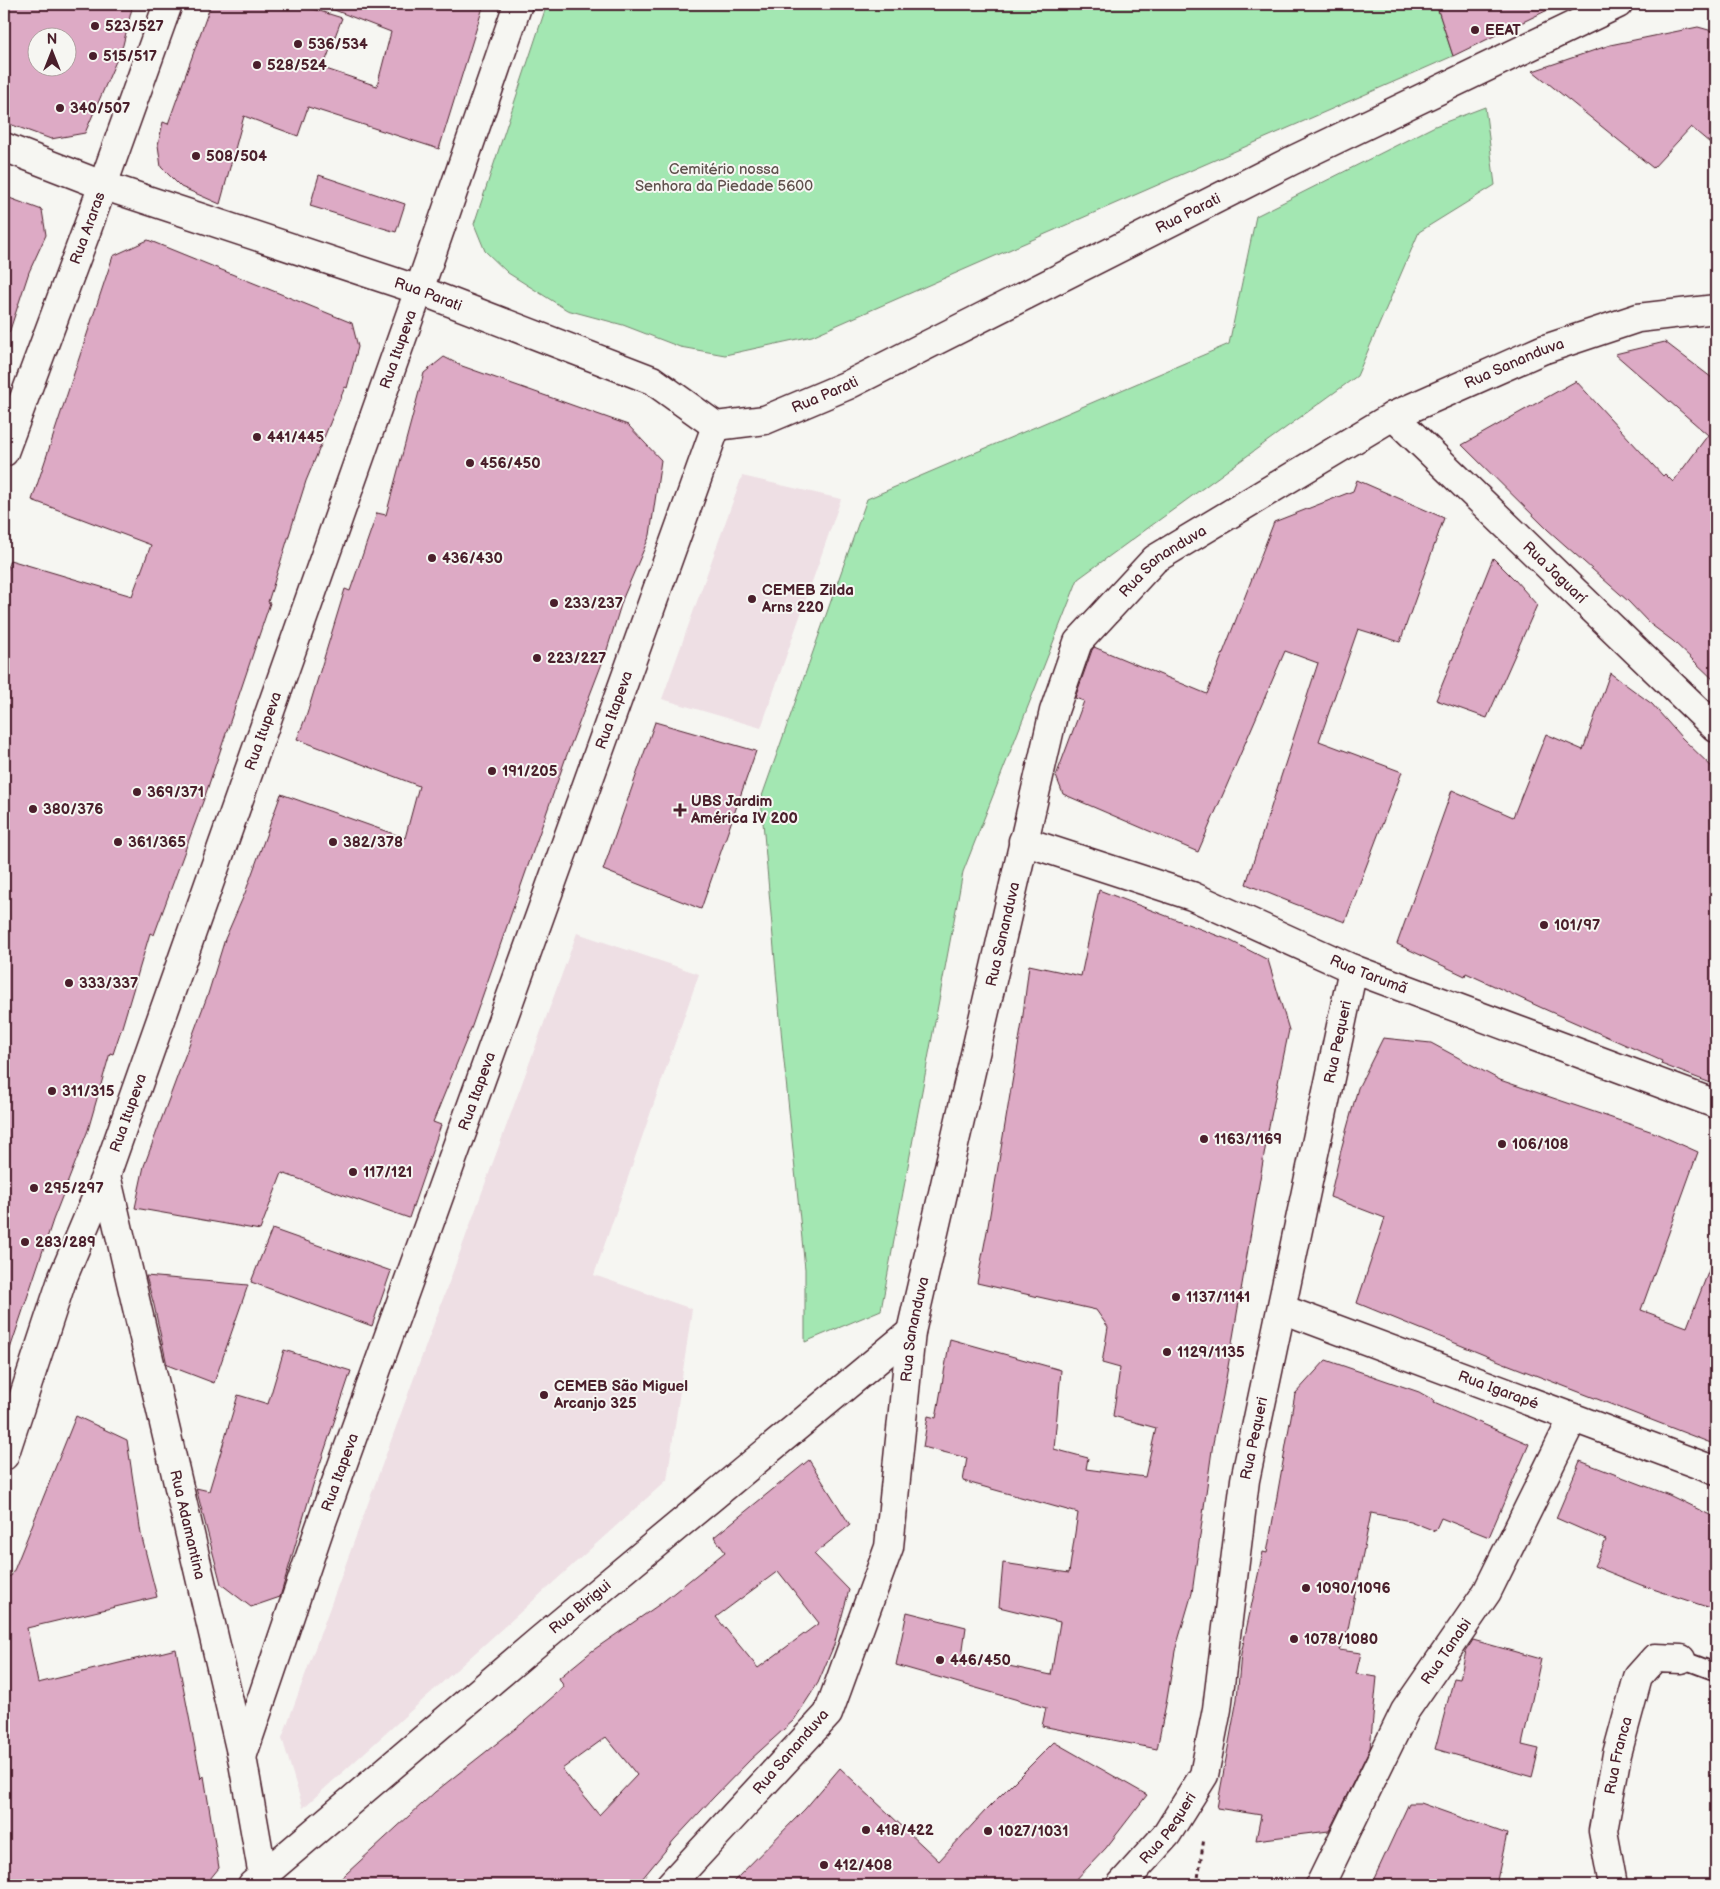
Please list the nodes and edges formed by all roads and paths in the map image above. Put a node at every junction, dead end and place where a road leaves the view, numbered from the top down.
1 (168, 4) edge
2 (518, 4) edge
3 (1618, 4) edge
4 (4, 146) edge
5 (102, 184) junction
6 (419, 290) junction
7 (1716, 309) edge
8 (1393, 416) junction
9 (716, 426) junction
10 (4, 452) edge
11 (1716, 728) edge
12 (1023, 841) junction
13 (1353, 969) junction
14 (1716, 1104) edge
15 (106, 1175) junction
16 (1282, 1309) junction
17 (911, 1332) junction
18 (1573, 1418) junction
19 (4, 1456) edge
20 (1716, 1471) edge
21 (1681, 1659) joint
22 (1716, 1672) edge
23 (242, 1757) junction
24 (1205, 1829) dead end
25 (258, 1880) edge
26 (670, 1885) edge
27 (1121, 1885) edge
28 (1198, 1885) edge
29 (1320, 1885) edge
30 (1613, 1885) edge

1 - 5 street, Rua Araras
2 - 6 street, Rua Itupeva
3 - 9 street, Rua Parati
4 - 5 street, Rua Parati
5 - 6 street, Rua Parati
5 - 10 street, Rua Araras
6 - 9 street, Rua Parati
6 - 15 street, Rua Itupeva
7 - 8 street, Rua Sananduva
8 - 11 street, Rua Jaguarí
8 - 12 street, Rua Sananduva
9 - 23 street, Rua Itapeva
12 - 13 street, Rua Tarumã
12 - 17 street, Rua Sananduva
13 - 14 street, Rua Tarumã
13 - 16 street, Rua Pequeri
15 - 19 street, Rua Itupeva
15 - 23 street, Rua Adamantina
16 - 18 street, Rua Igarapé
16 - 27 street, Rua Pequeri
17 - 25 street, Rua Birigui
17 - 26 street, Rua Sananduva
18 - 20 street, Rua Igarapé
18 - 29 street, Rua Tanabi
21 - 22 lane
21 - 30 street, Rua Franca
23 - 25 street, Rua Adamantina
24 - 28 path

